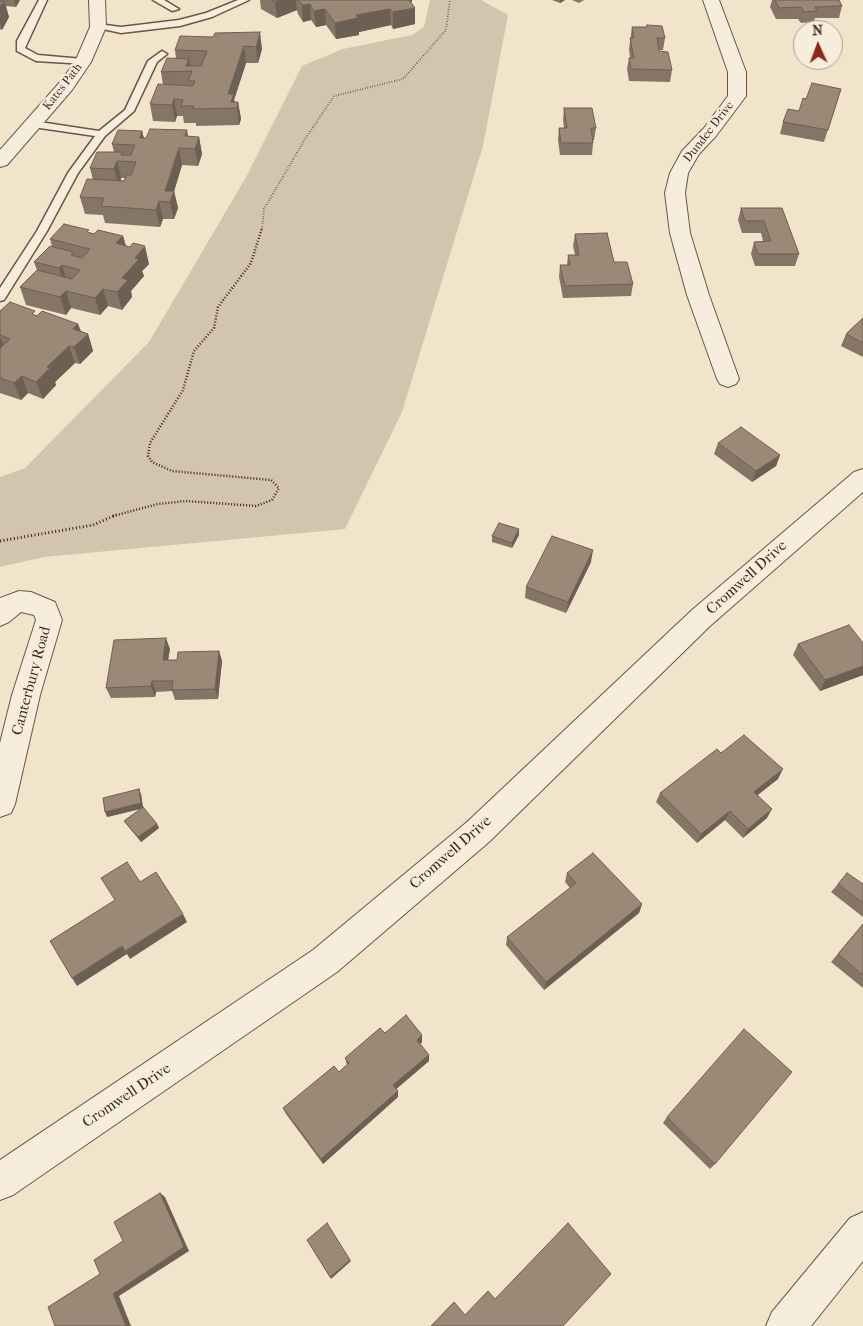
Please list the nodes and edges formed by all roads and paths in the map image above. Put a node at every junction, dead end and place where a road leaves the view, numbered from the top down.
1 (43, 0) edge
2 (98, 0) edge
3 (157, 0) edge
4 (246, 0) edge
5 (450, 0) edge
6 (711, 0) edge
7 (175, 9) dead end
8 (98, 27) junction
9 (162, 54) dead end
10 (83, 62) junction
11 (33, 124) junction
12 (101, 134) junction
13 (0, 161) edge
14 (0, 297) edge
15 (728, 379) dead end
16 (863, 478) edge
17 (0, 541) edge
18 (0, 615) edge
19 (0, 804) edge
20 (0, 1182) edge
21 (863, 1231) edge
22 (786, 1326) edge

1 - 10 lane
2 - 8 street, Kates Path
3 - 7 lane
4 - 8 lane
5 - 17 path
6 - 15 street, Dundee Drive
8 - 10 street, Kates Path
9 - 12 lane
10 - 11 street, Kates Path
11 - 12 lane
11 - 13 street, Kates Path
12 - 14 lane
16 - 20 street, Cromwell Drive
18 - 19 street, Canterbury Road
21 - 22 street

